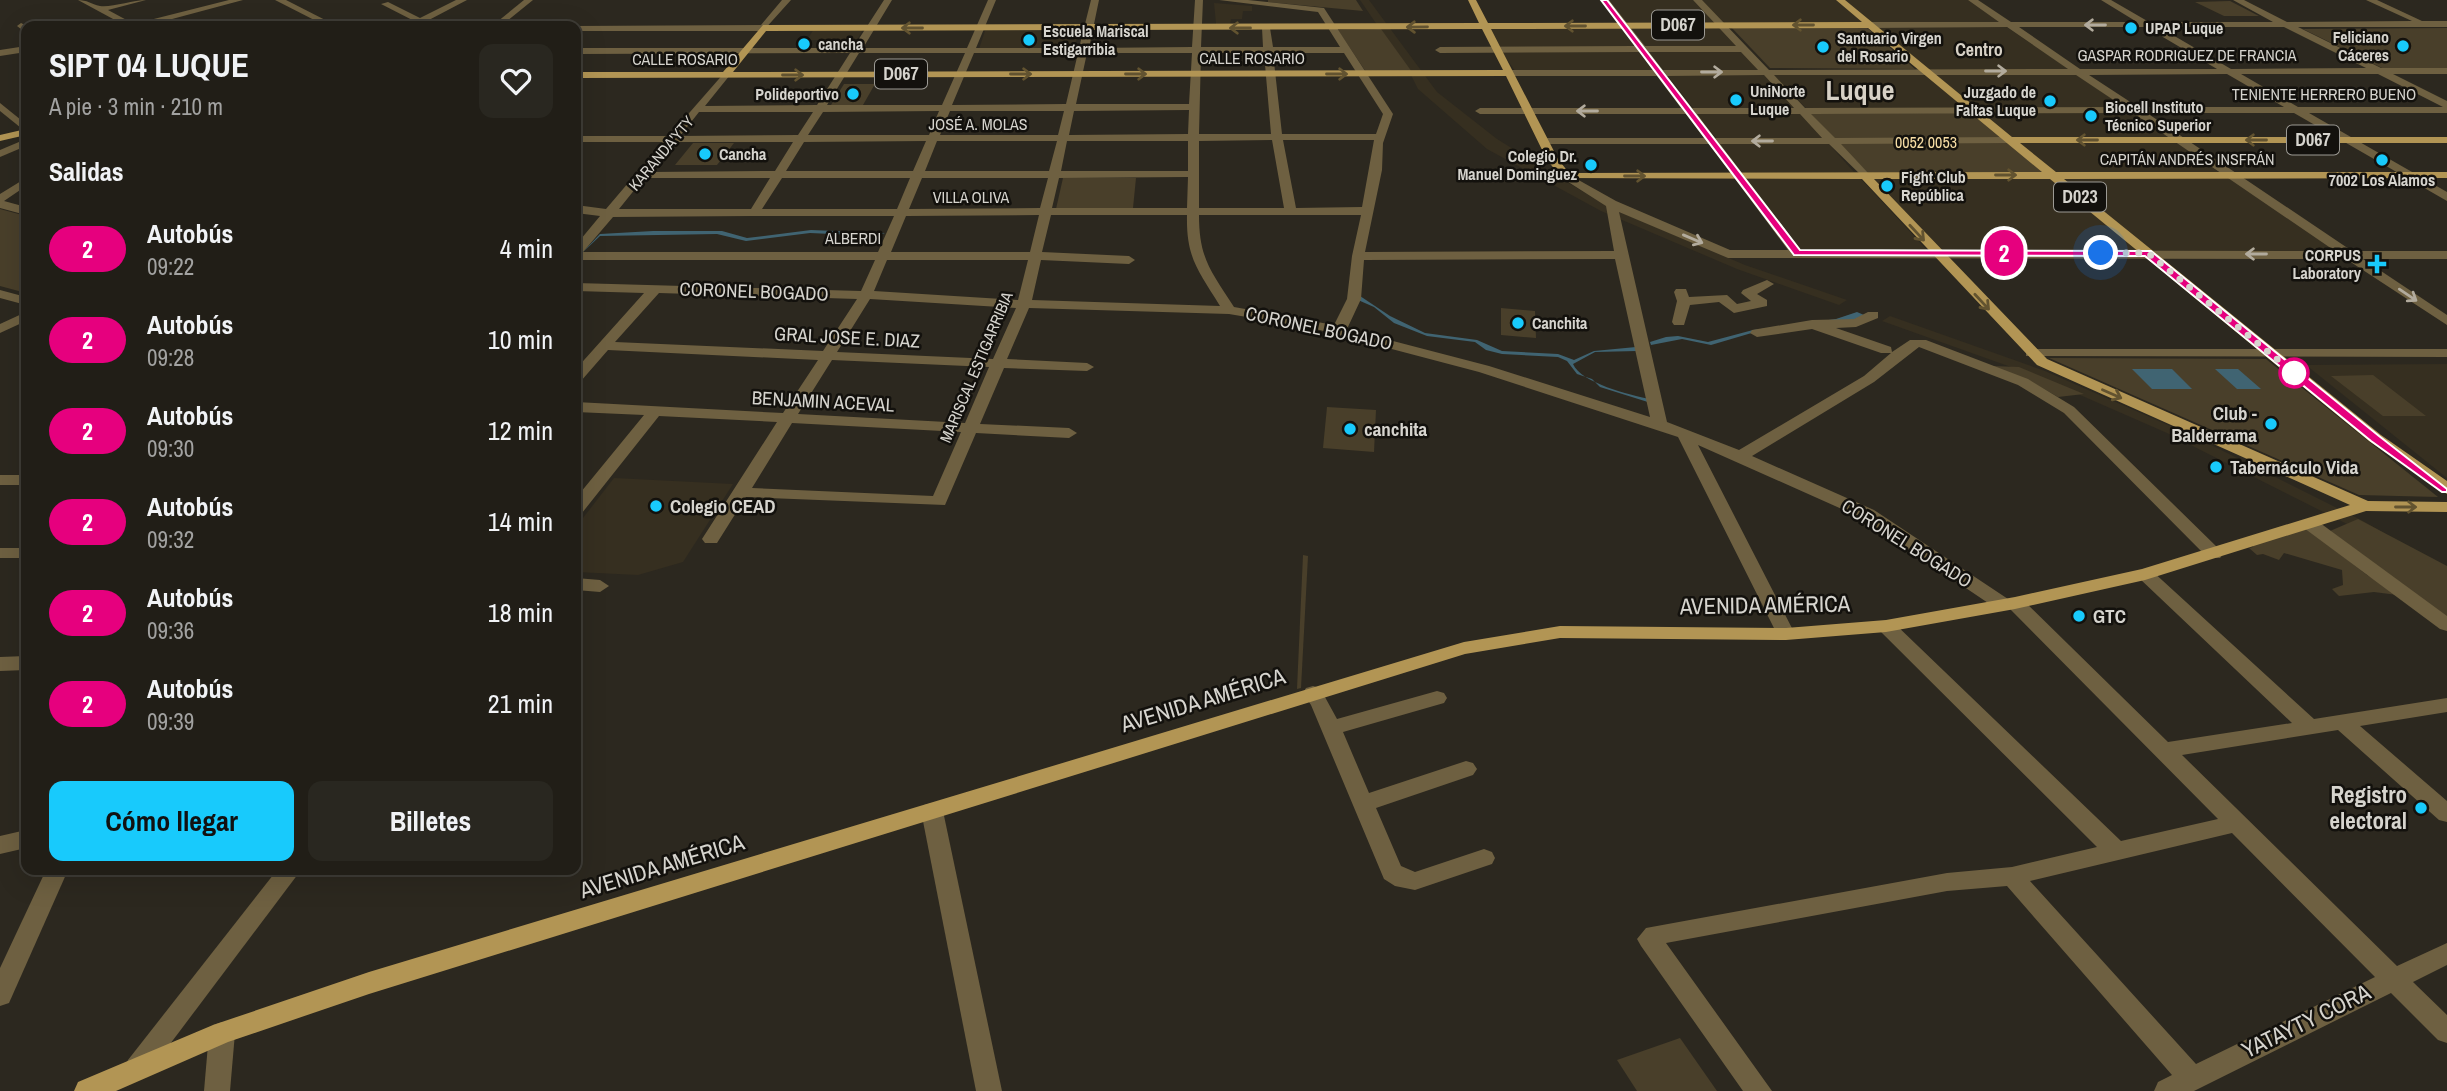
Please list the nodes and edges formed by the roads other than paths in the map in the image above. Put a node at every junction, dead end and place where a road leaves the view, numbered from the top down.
1 (82, 0) edge
2 (142, 0) edge
3 (239, 0) edge
4 (279, 0) edge
5 (463, 0) edge
6 (529, 0) edge
7 (787, 0) edge
8 (888, 0) edge
9 (992, 0) edge
10 (1095, 0) edge
11 (1199, 0) edge
12 (1223, 0) edge
13 (1472, 0) edge
14 (1605, 0) edge
15 (1697, 0) edge
16 (1840, 0) edge
17 (1972, 0) edge
18 (2105, 0) edge
19 (2237, 0) edge
20 (2370, 0) edge
21 (1265, 2) edge
22 (385, 4) dead end
23 (102, 9) junction
24 (420, 20) joint
25 (125, 21) edge
26 (154, 21) edge
27 (323, 21) edge
28 (502, 21) edge
29 (2286, 24) junction
30 (2427, 24) junction
31 (2447, 24) edge
32 (1720, 25) junction
33 (1871, 25) junction
34 (2008, 25) junction
35 (2148, 25) junction
36 (1485, 26) junction
37 (1624, 26) junction
38 (1088, 27) junction
39 (1197, 27) junction
40 (581, 28) edge
41 (764, 28) junction
42 (871, 28) junction
43 (980, 28) junction
44 (1266, 28) junction
45 (1332, 28) junction
46 (1642, 49) junction
47 (1743, 49) junction
48 (21, 50) edge
49 (1268, 50) junction
50 (1347, 50) junction
51 (1440, 50) dead end
52 (1498, 50) junction
53 (581, 51) edge
54 (746, 51) junction
55 (857, 51) junction
56 (970, 51) junction
57 (1083, 51) junction
58 (1196, 51) junction
59 (0, 53) edge
60 (1927, 71) junction
61 (2078, 71) junction
62 (2228, 71) junction
63 (2379, 71) junction
64 (2447, 71) edge
65 (1659, 72) junction
66 (1766, 72) junction
67 (1508, 73) junction
68 (961, 74) junction
69 (1077, 74) junction
70 (1195, 74) junction
71 (1270, 74) junction
72 (1362, 74) junction
73 (581, 75) edge
74 (725, 75) junction
75 (842, 75) junction
76 (0, 106) edge
77 (1069, 107) junction
78 (1194, 107) junction
79 (2447, 107) edge
80 (821, 108) junction
81 (948, 108) junction
82 (696, 109) junction
83 (2134, 109) junction
84 (2294, 109) junction
85 (1689, 110) junction
86 (1802, 110) junction
87 (1973, 110) junction
88 (1480, 111) dead end
89 (1528, 111) junction
90 (21, 125) edge
91 (21, 132) edge
92 (1380, 137) junction
93 (0, 138) edge
94 (1277, 138) junction
95 (581, 139) edge
96 (588, 139) junction
97 (1062, 139) junction
98 (1193, 139) junction
99 (671, 140) junction
100 (800, 140) junction
101 (933, 140) junction
102 (2011, 140) junction
103 (2179, 140) junction
104 (2347, 140) junction
105 (2447, 140) edge
106 (1543, 141) junction
107 (1712, 141) junction
108 (1834, 141) junction
109 (21, 144) edge
110 (581, 147) edge
111 (0, 154) edge
112 (918, 174) junction
113 (1055, 174) junction
114 (1192, 174) junction
115 (2230, 174) junction
116 (642, 175) junction
117 (779, 175) junction
118 (1864, 175) junction
119 (2053, 175) junction
120 (2407, 175) junction
121 (2447, 175) edge
122 (1566, 176) junction
123 (1739, 176) junction
124 (21, 185) edge
125 (2447, 197) edge
126 (0, 201) edge
127 (1612, 204) junction
128 (21, 209) edge
129 (581, 210) edge
130 (1291, 211) junction
131 (1367, 211) junction
132 (1046, 212) junction
133 (1191, 212) junction
134 (610, 213) junction
135 (754, 213) junction
136 (900, 213) junction
137 (581, 248) edge
138 (1797, 253) junction
139 (2148, 253) junction
140 (581, 254) edge
141 (1937, 254) junction
142 (2348, 254) junction
143 (883, 255) junction
144 (2447, 255) edge
145 (1037, 256) junction
146 (1358, 256) junction
147 (1621, 256) junction
148 (1129, 260) dead end
149 (1767, 284) dead end
150 (581, 287) edge
151 (656, 288) junction
152 (0, 294) edge
153 (866, 295) junction
154 (21, 300) edge
155 (1024, 304) junction
156 (1229, 310) junction
157 (1873, 314) dead end
158 (21, 318) edge
159 (2447, 321) edge
160 (1679, 322) dead end
161 (1812, 324) junction
162 (0, 329) edge
163 (1339, 330) junction
164 (1757, 333) dead end
165 (605, 346) junction
166 (1886, 350) dead end
167 (2267, 352) junction
168 (2031, 353) junction
169 (2447, 353) edge
170 (827, 355) junction
171 (998, 363) junction
172 (1087, 367) dead end
173 (581, 371) edge
174 (581, 407) edge
175 (655, 411) junction
176 (787, 418) junction
177 (1660, 425) junction
178 (970, 428) junction
179 (1069, 433) dead end
180 (1684, 434) junction
181 (2375, 438) junction
182 (1740, 456) junction
183 (0, 480) edge
184 (21, 480) edge
185 (2447, 489) edge
186 (739, 492) junction
187 (2447, 500) edge
188 (581, 503) edge
189 (2365, 506) junction
190 (2447, 507) edge
191 (2310, 524) junction
192 (711, 539) dead end
193 (0, 553) edge
194 (21, 553) edge
195 (2214, 554) junction
196 (2145, 574) junction
197 (581, 584) edge
198 (600, 586) dead end
199 (2010, 604) junction
200 (2447, 625) edge
201 (1886, 626) junction
202 (1786, 634) junction
203 (21, 663) edge
204 (0, 664) edge
205 (1313, 693) junction
206 (1437, 698) dead end
207 (2447, 705) edge
208 (2342, 722) junction
209 (2309, 726) junction
210 (1331, 728) junction
211 (2162, 751) junction
212 (1466, 769) dead end
213 (1363, 804) junction
214 (932, 811) junction
215 (2447, 814) edge
216 (2236, 823) junction
217 (21, 840) edge
218 (0, 845) edge
219 (2114, 849) junction
220 (1484, 858) dead end
221 (55, 875) edge
222 (286, 875) edge
223 (2012, 876) junction
224 (2447, 953) edge
225 (2394, 978) junction
226 (0, 995) edge
227 (2447, 1032) edge
228 (222, 1033) junction
229 (137, 1068) junction
230 (2192, 1077) junction
231 (87, 1091) edge
232 (217, 1091) edge
233 (989, 1091) edge
234 (1759, 1091) edge
235 (2166, 1091) edge

1 - 23 street
2 - 23 street
3 - 26 street
4 - 27 street
5 - 24 street
6 - 28 street
7 - 41 street
8 - 42 street
9 - 43 street
10 - 38 street, MARISCAL ESTIGARRIBIA
11 - 39 street
12 - 21 street
13 - 36 main road
14 - 37 street
15 - 32 street
16 - 33 main road, D023
17 - 34 street
18 - 35 street
19 - 29 street
20 - 30 street
21 - 45 street
22 - 24 street
23 - 25 street
29 - 30 street
29 - 35 street
29 - 63 street
30 - 31 street
33 -> 32 main road, D067
32 - 37 main road, D067
32 - 47 street
33 - 34 street
33 - 60 main road, D023
35 -> 34 street
34 - 61 street
35 - 62 street
37 -> 36 main road, D067
36 -> 45 main road, D067
36 - 52 main road
37 - 46 street
38 - 39 main road, D067
38 - 43 main road, D067
38 - 57 street, MARISCAL ESTIGARRIBIA
44 -> 39 main road, D067
39 - 58 street
40 - 41 street
41 - 42 main road, D067
41 - 54 main road
43 -> 42 main road, D067
42 - 55 street
43 - 56 street
44 - 45 main road, D067
44 - 49 street
45 - 50 street
46 - 47 street
46 - 52 street
46 - 65 street
47 - 66 street
48 - 59 street
49 - 50 street
49 - 58 street
49 - 71 street
50 - 72 street
51 - 52 street
52 - 67 main road
53 - 54 street
54 - 55 street
54 - 74 main road
55 - 56 street
55 - 75 street
56 - 57 street
56 - 68 street
57 - 58 street
57 - 69 street, MARISCAL ESTIGARRIBIA
58 - 70 street
60 -> 61 street, GASPAR RODRIGUEZ DE FRANCIA
60 - 66 street, CALLE ROSARIO
60 - 87 main road, D023
61 - 62 street, GASPAR RODRIGUEZ DE FRANCIA
61 - 83 street
62 - 63 street, GASPAR RODRIGUEZ DE FRANCIA
62 - 84 street
63 - 64 street, GASPAR RODRIGUEZ DE FRANCIA
63 - 79 street
65 -> 66 street, CALLE ROSARIO / D067
65 - 67 street, CALLE ROSARIO / D067
65 - 85 street
66 - 86 street
67 - 72 main road, CALLE ROSARIO / D067
67 - 89 main road
68 -> 69 main road, CALLE ROSARIO / D067
68 - 75 main road, CALLE ROSARIO / D067
68 - 81 street
69 -> 70 main road, CALLE ROSARIO / D067
69 - 77 street, MARISCAL ESTIGARRIBIA
70 - 71 main road, CALLE ROSARIO / D067
70 - 78 street
71 -> 72 main road, CALLE ROSARIO / D067
71 - 94 street
72 - 92 street
73 - 74 main road, CALLE ROSARIO / D067
74 -> 75 main road, CALLE ROSARIO / D067
74 - 82 street, KARANDA'YTY
75 - 80 street
76 - 90 street
77 - 78 street
77 - 81 street
77 - 97 street, MARISCAL ESTIGARRIBIA
78 - 98 street
79 - 84 street, TENIENTE HERRERO BUENO
80 - 81 street
80 - 82 street
80 - 100 street
81 - 101 street
82 - 99 street, KARANDA'YTY
83 - 84 street, TENIENTE HERRERO BUENO
83 - 87 street, TENIENTE HERRERO BUENO
83 - 103 street
84 - 104 street
85 - 86 street, TENIENTE HERRERO BUENO
85 -> 89 street, TENIENTE HERRERO BUENO
85 - 107 street
86 - 87 street, TENIENTE HERRERO BUENO
86 - 108 street
87 - 102 main road, D023
88 - 89 street, TENIENTE HERRERO BUENO
89 - 106 main road
91 - 93 main road
92 - 94 street, JOSÉ A. MOLAS
92 - 131 street
94 - 98 street, JOSÉ A. MOLAS
94 - 130 street
95 - 96 street, JOSÉ A. MOLAS
96 - 99 street, JOSÉ A. MOLAS
96 - 110 street
97 - 98 street, JOSÉ A. MOLAS
97 - 101 street, JOSÉ A. MOLAS
97 - 113 street, MARISCAL ESTIGARRIBIA
98 - 114 street
99 - 100 street, JOSÉ A. MOLAS
99 - 116 street, KARANDA'YTY
100 - 101 street, JOSÉ A. MOLAS
100 - 117 street
101 - 112 street
103 -> 102 main road, D067
102 - 108 street
102 - 119 main road, D023
104 -> 103 main road, D067
103 - 115 street
104 - 105 main road, D067
104 - 120 street
106 - 107 street
106 - 122 main road
108 -> 107 street
107 - 123 street
108 - 118 street
109 - 111 street
112 - 113 street
112 - 117 street
112 - 136 street
113 - 114 street
113 - 132 street, MARISCAL ESTIGARRIBIA
114 - 133 street
115 - 119 main road, CAPITÁN ANDRÉS INSFRÁN / D067
115 - 120 main road, CAPITÁN ANDRÉS INSFRÁN / D067
115 - 142 street
116 - 117 street
116 - 134 street, KARANDA'YTY
117 - 135 street
118 -> 119 main road, D067
118 - 123 main road
118 -> 141 main road
119 - 139 main road, D023
120 - 121 main road, CAPITÁN ANDRÉS INSFRÁN / D067
120 - 125 street
122 -> 123 main road
122 - 127 street
123 - 138 street
124 - 126 street
126 - 128 street
127 -> 138 street
127 - 147 street
129 - 134 street, VILLA OLIVA
130 - 131 street, VILLA OLIVA
130 - 133 street, VILLA OLIVA
131 - 146 street
132 - 133 street, VILLA OLIVA
132 - 136 street, VILLA OLIVA
132 - 145 street, MARISCAL ESTIGARRIBIA
133 - 156 street
134 - 135 street, VILLA OLIVA
134 - 137 street, KARANDA'YTY
135 - 136 street, VILLA OLIVA
136 - 143 street
138 - 141 street
139 - 141 street
142 -> 139 street
139 - 167 main road, D023
140 - 143 street, ALBERDI
141 -> 168 main road
142 - 144 street
142 -> 159 street
143 - 145 street, ALBERDI
143 - 153 street
145 - 148 street, ALBERDI
145 - 155 street, MARISCAL ESTIGARRIBIA
146 - 147 street
146 - 163 street
147 - 177 street
149 - 160 street
150 - 151 street, CORONEL BOGADO
151 - 153 street, CORONEL BOGADO
151 - 165 street
152 - 154 street
153 - 155 street, CORONEL BOGADO
153 - 170 street
155 - 156 street, CORONEL BOGADO
155 - 171 street, MARISCAL ESTIGARRIBIA
156 - 163 street, CORONEL BOGADO
157 - 161 street
158 - 162 street
161 - 164 street
161 - 166 street
163 - 177 street, CORONEL BOGADO
165 - 170 street, GRAL JOSE E. DIAZ
165 - 173 street
167 - 168 street
167 - 169 street
167 - 181 main road, D023
168 -> 189 main road
170 - 171 street, GRAL JOSE E. DIAZ
170 - 176 street
171 - 172 street, GRAL JOSE E. DIAZ
171 - 178 street, MARISCAL ESTIGARRIBIA
174 - 175 street, BENJAMIN ACEVAL
175 - 176 street, BENJAMIN ACEVAL
175 - 188 street
176 - 178 street, BENJAMIN ACEVAL
176 - 186 street
177 - 180 street, CORONEL BOGADO
178 - 179 street, BENJAMIN ACEVAL
178 - 186 street, MARISCAL ESTIGARRIBIA
180 - 182 street, CORONEL BOGADO
180 - 202 street
181 - 185 main road, D023
181 - 187 main road, D023
182 - 195 street
182 - 199 street, CORONEL BOGADO
183 - 184 street
186 - 192 street
189 -> 190 main road
189 - 191 main road, AVENIDA AMÉRICA
191 - 195 main road, AVENIDA AMÉRICA
191 - 200 street
193 - 194 street
195 - 196 main road, AVENIDA AMÉRICA
196 - 199 main road, AVENIDA AMÉRICA
196 - 209 street
197 - 198 street
199 - 201 main road, AVENIDA AMÉRICA
199 - 211 street, CORONEL BOGADO
201 - 202 main road, AVENIDA AMÉRICA
201 - 219 street
202 - 205 main road, AVENIDA AMÉRICA
203 - 204 street
205 - 210 street
205 - 214 main road, AVENIDA AMÉRICA
206 - 210 street
207 - 208 street
208 - 209 street
208 - 215 street
209 - 211 street
210 - 213 street
211 - 216 street, CORONEL BOGADO
212 - 213 street
213 - 220 street
214 - 228 main road, AVENIDA AMÉRICA
214 - 233 street
216 - 219 street
216 - 225 street, CORONEL BOGADO
217 - 218 street
219 - 223 street
221 - 226 street
222 - 229 street
223 - 230 street
223 - 234 street
224 - 225 street, YATAYTY CORA
225 - 227 street, CORONEL BOGADO
225 - 230 street, YATAYTY CORA
228 - 229 main road, AVENIDA AMÉRICA
228 - 232 street
229 - 231 main road, AVENIDA AMÉRICA
230 - 235 street, YATAYTY CORA

